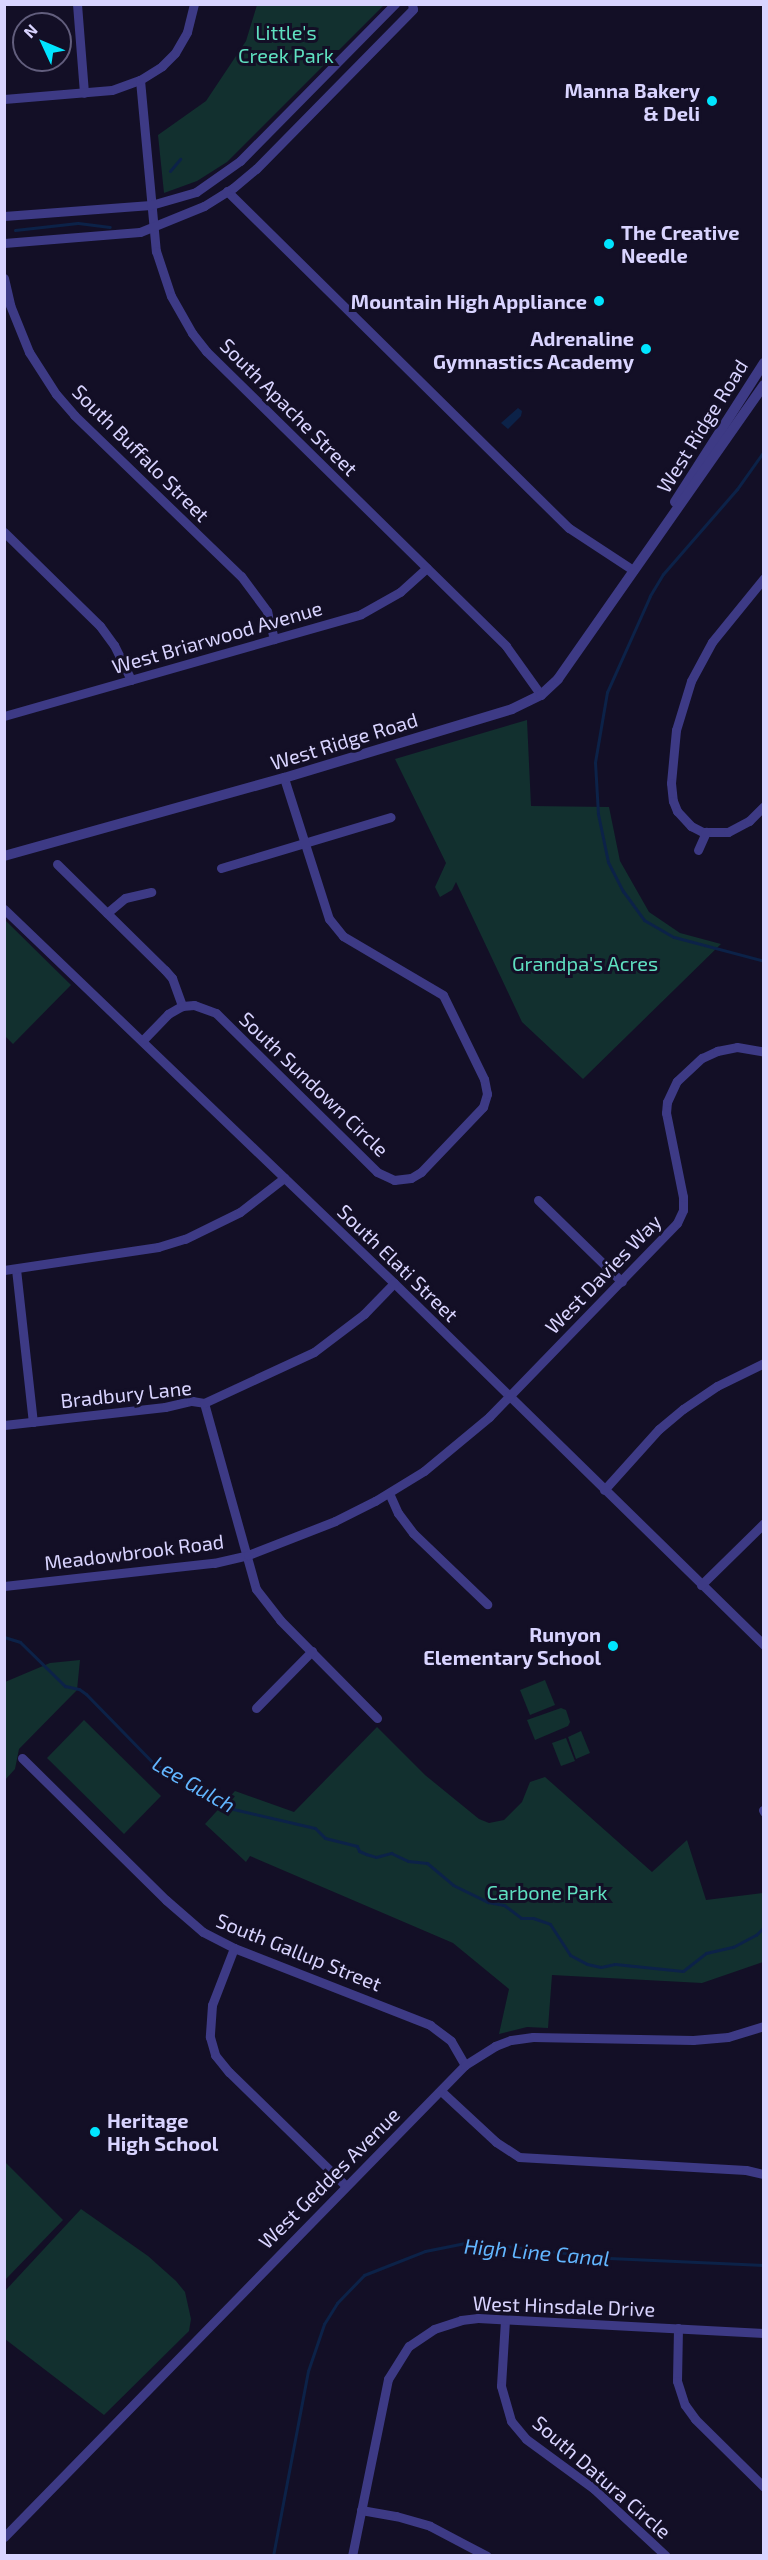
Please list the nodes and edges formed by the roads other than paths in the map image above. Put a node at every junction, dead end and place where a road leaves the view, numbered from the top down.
1 (77, 4) edge
2 (194, 4) edge
3 (395, 4) edge
4 (412, 4) edge
5 (140, 80) junction
6 (84, 93) junction
7 (302, 98) junction
8 (4, 99) edge
9 (315, 110) junction
10 (228, 192) junction
11 (151, 206) junction
12 (4, 216) edge
13 (154, 227) junction
14 (4, 243) edge
15 (4, 278) edge
16 (764, 363) edge
17 (764, 386) edge
18 (4, 532) edge
19 (427, 568) junction
20 (633, 570) junction
21 (764, 578) edge
22 (274, 639) junction
23 (131, 680) junction
24 (541, 695) junction
25 (4, 716) edge
26 (284, 778) junction
27 (764, 806) edge
28 (391, 818) dead end
29 (706, 832) junction
30 (305, 842) junction
31 (698, 850) dead end
32 (4, 855) edge
33 (57, 864) dead end
34 (221, 868) dead end
35 (151, 892) dead end
36 (4, 909) edge
37 (107, 913) junction
38 (182, 1006) junction
39 (143, 1040) junction
40 (764, 1052) edge
41 (284, 1178) junction
42 (538, 1200) dead end
43 (16, 1269) junction
44 (4, 1270) edge
45 (622, 1282) junction
46 (394, 1283) junction
47 (764, 1363) edge
48 (509, 1398) junction
49 (204, 1403) junction
50 (33, 1422) junction
51 (4, 1425) edge
52 (604, 1490) junction
53 (388, 1493) junction
54 (764, 1523) edge
55 (248, 1555) junction
56 (701, 1585) junction
57 (4, 1586) edge
58 (487, 1604) dead end
59 (764, 1645) edge
60 (312, 1651) junction
61 (256, 1708) dead end
62 (377, 1718) dead end
63 (22, 1758) dead end
64 (234, 1948) junction
65 (764, 2026) edge
66 (465, 2065) junction
67 (441, 2091) junction
68 (764, 2174) edge
69 (346, 2186) junction
70 (505, 2320) junction
71 (678, 2328) junction
72 (764, 2333) edge
73 (764, 2487) edge
74 (361, 2510) junction
75 (4, 2537) edge
76 (352, 2556) edge
77 (487, 2556) edge
78 (666, 2556) edge

1 - 6 street
2 - 5 street
3 - 7 street
4 - 9 street
5 - 6 street
5 - 11 street, South Apache Street
6 - 8 street
7 - 9 street
7 - 11 street
9 - 10 street
10 - 13 street
10 - 20 street
11 - 12 street
11 - 13 street, South Apache Street
13 - 14 street
13 - 19 street, South Apache Street
15 - 22 street, South Buffalo Street
16 - 20 street, West Ridge Road
17 - 20 street, West Ridge Road
18 - 23 street
19 - 22 street, West Briarwood Avenue
19 - 24 street, South Apache Street
20 - 24 street, West Ridge Road
21 - 29 street
22 - 23 street, West Briarwood Avenue
23 - 25 street, West Briarwood Avenue
24 - 26 street, West Ridge Road
26 - 30 street, South Sundown Circle
26 - 32 street, West Ridge Road
27 - 29 street
28 - 30 street
29 - 31 street
30 - 34 street
30 - 38 street, South Sundown Circle
33 - 37 street
35 - 37 street
36 - 39 street, South Elati Street
37 - 38 street
38 - 39 street
39 - 41 street, South Elati Street
40 - 45 street, West Davies Way
41 - 43 street
41 - 46 street, South Elati Street
42 - 45 street
43 - 44 street
43 - 50 street
45 - 48 street, West Davies Way
46 - 48 street, South Elati Street
46 - 49 street, Bradbury Lane
47 - 52 street
48 - 52 street, South Elati Street
48 - 53 street, Meadowbrook Road
49 - 50 street, Bradbury Lane
49 - 55 street
50 - 51 street, Bradbury Lane
52 - 56 street, South Elati Street
53 - 55 street, Meadowbrook Road
53 - 58 street
54 - 56 street
55 - 57 street, Meadowbrook Road
55 - 60 street
56 - 59 street, South Elati Street
60 - 61 street
60 - 62 street
63 - 64 street, South Gallup Street
64 - 66 street, South Gallup Street
64 - 69 street
65 - 66 street, West Geddes Avenue
66 - 67 street, West Geddes Avenue
67 - 68 street
67 - 69 street, West Geddes Avenue
69 - 75 street, West Geddes Avenue
70 - 71 street, West Hinsdale Drive
70 - 74 street, West Hinsdale Drive
70 - 78 street, South Datura Circle
71 - 72 street, West Hinsdale Drive
71 - 73 street
74 - 76 street, West Hinsdale Drive
74 - 77 street

